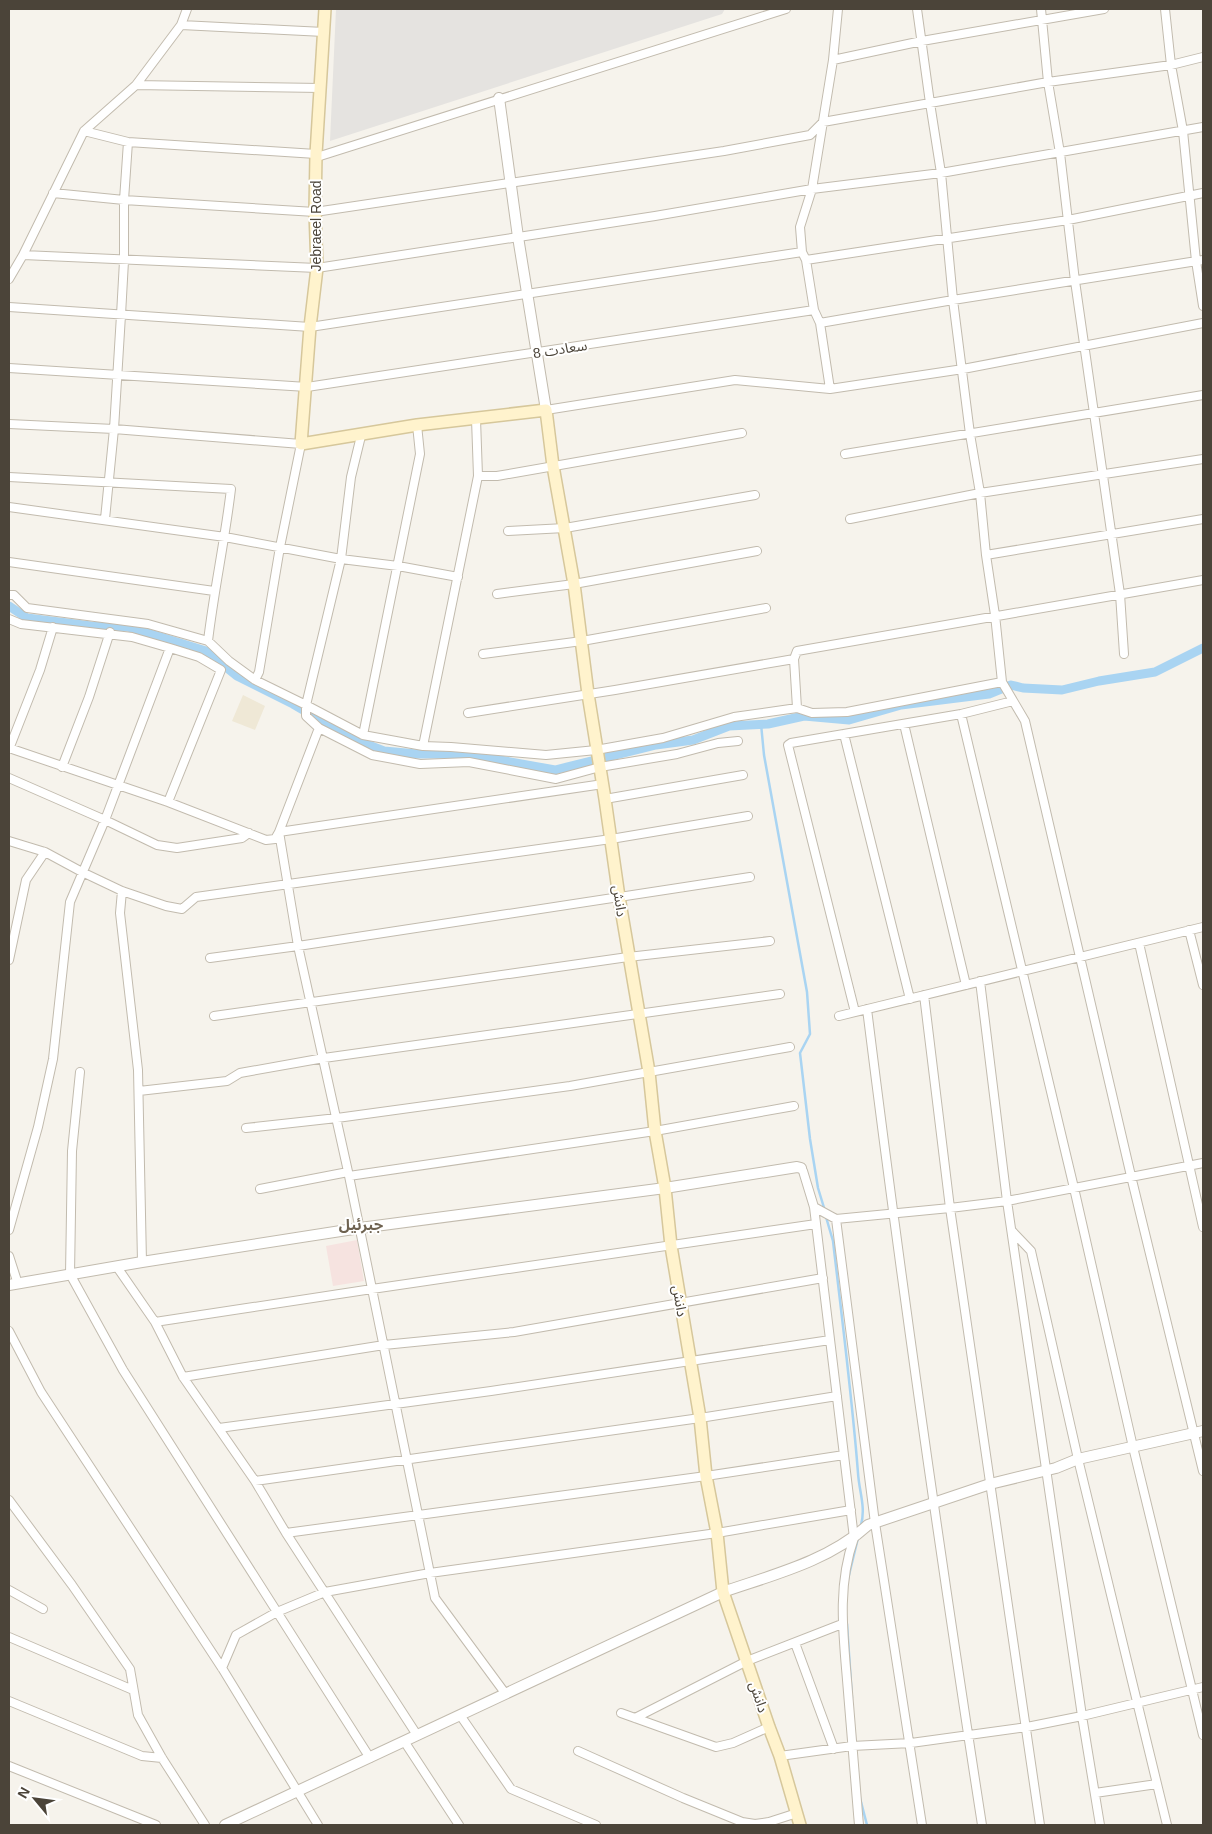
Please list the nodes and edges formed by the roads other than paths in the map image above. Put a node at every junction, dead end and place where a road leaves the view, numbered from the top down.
1 (187, 9) edge
2 (325, 9) edge
3 (786, 9) edge
4 (838, 9) edge
5 (917, 9) edge
6 (1041, 9) edge
7 (1104, 9) edge
8 (1165, 9) edge
9 (1042, 20) junction
10 (182, 25) junction
11 (324, 32) junction
12 (922, 41) junction
13 (1203, 57) edge
14 (833, 60) junction
15 (1171, 65) junction
16 (1048, 82) junction
17 (136, 84) junction
18 (321, 88) junction
19 (499, 98) junction
20 (930, 103) junction
21 (823, 122) junction
22 (1203, 127) edge
23 (84, 131) junction
24 (1183, 131) junction
25 (128, 142) junction
26 (1060, 152) junction
27 (316, 155) junction
28 (941, 173) junction
29 (510, 182) junction
30 (812, 189) junction
31 (1203, 193) edge
32 (53, 194) junction
33 (1189, 195) junction
34 (124, 200) junction
35 (315, 212) junction
36 (1068, 220) junction
37 (518, 237) junction
38 (946, 238) junction
39 (802, 252) junction
40 (23, 255) junction
41 (806, 260) junction
42 (1200, 260) edge
43 (124, 261) junction
44 (317, 268) junction
45 (9, 279) edge
46 (1075, 281) junction
47 (526, 294) junction
48 (953, 300) junction
49 (1203, 306) edge
50 (9, 308) edge
51 (814, 310) junction
52 (121, 315) junction
53 (820, 324) junction
54 (1203, 324) edge
55 (310, 327) junction
56 (1084, 346) junction
57 (537, 352) junction
58 (9, 368) edge
59 (963, 368) junction
60 (117, 374) junction
61 (307, 387) junction
62 (830, 389) junction
63 (1203, 395) edge
64 (546, 410) junction
65 (1093, 414) junction
66 (476, 420) junction
67 (9, 424) edge
68 (418, 425) junction
69 (114, 430) junction
70 (742, 433) dead end
71 (970, 434) junction
72 (360, 436) junction
73 (301, 444) junction
74 (845, 454) dead end
75 (1203, 459) edge
76 (553, 466) junction
77 (1102, 475) junction
78 (478, 476) junction
79 (9, 477) edge
80 (109, 481) junction
81 (980, 494) junction
82 (755, 495) dead end
83 (9, 507) edge
84 (850, 519) dead end
85 (1203, 519) edge
86 (105, 520) junction
87 (565, 528) junction
88 (508, 531) dead end
89 (1110, 534) junction
90 (225, 538) junction
91 (280, 547) junction
92 (757, 551) dead end
93 (986, 555) junction
94 (341, 559) junction
95 (9, 562) edge
96 (398, 566) junction
97 (458, 577) junction
98 (1203, 580) edge
99 (574, 584) junction
100 (214, 591) junction
101 (497, 594) dead end
102 (1120, 594) junction
103 (9, 595) edge
104 (766, 608) dead end
105 (995, 615) junction
106 (9, 619) edge
107 (53, 627) junction
108 (109, 634) junction
109 (208, 641) junction
110 (582, 641) junction
111 (170, 648) junction
112 (483, 654) dead end
113 (1124, 654) dead end
114 (794, 659) junction
115 (254, 680) junction
116 (1002, 682) junction
117 (588, 694) junction
118 (1012, 701) junction
119 (306, 705) junction
120 (797, 708) junction
121 (468, 713) dead end
122 (961, 714) junction
123 (904, 724) junction
124 (319, 728) junction
125 (844, 734) junction
126 (363, 735) junction
127 (738, 741) dead end
128 (423, 746) junction
129 (9, 748) edge
130 (596, 750) junction
131 (62, 767) junction
132 (600, 767) junction
133 (743, 775) dead end
134 (9, 778) edge
135 (603, 784) junction
136 (117, 785) junction
137 (605, 798) junction
138 (168, 802) junction
139 (748, 816) dead end
140 (105, 820) junction
141 (279, 832) junction
142 (249, 833) junction
143 (611, 839) junction
144 (9, 841) edge
145 (45, 852) junction
146 (82, 872) junction
147 (750, 877) dead end
148 (288, 885) junction
149 (122, 891) junction
150 (619, 897) junction
151 (1203, 927) edge
152 (1189, 930) junction
153 (770, 941) dead end
154 (1139, 942) junction
155 (298, 946) junction
156 (628, 957) junction
157 (1079, 957) junction
158 (210, 958) dead end
159 (9, 960) edge
160 (1021, 971) junction
161 (980, 981) junction
162 (966, 985) junction
163 (1203, 985) edge
164 (780, 994) dead end
165 (924, 995) junction
166 (910, 999) junction
167 (312, 1002) junction
168 (867, 1009) junction
169 (855, 1012) junction
170 (639, 1014) junction
171 (214, 1016) dead end
172 (839, 1016) dead end
173 (790, 1047) dead end
174 (324, 1058) junction
175 (80, 1072) dead end
176 (649, 1072) junction
177 (139, 1091) junction
178 (794, 1106) dead end
179 (337, 1118) junction
180 (246, 1128) dead end
181 (655, 1131) junction
182 (1203, 1163) edge
183 (1189, 1166) junction
184 (801, 1168) joint
185 (348, 1174) junction
186 (1131, 1176) junction
187 (665, 1188) junction
188 (1074, 1188) junction
189 (260, 1189) dead end
190 (1007, 1201) junction
191 (814, 1207) junction
192 (950, 1208) junction
193 (892, 1213) junction
194 (836, 1219) junction
195 (816, 1224) junction
196 (1203, 1227) edge
197 (360, 1228) junction
198 (9, 1230) edge
199 (1012, 1230) junction
200 (671, 1246) junction
201 (9, 1256) edge
202 (142, 1262) junction
203 (117, 1267) junction
204 (70, 1274) junction
205 (823, 1278) junction
206 (13, 1284) edge
207 (372, 1289) junction
208 (680, 1303) junction
209 (156, 1322) junction
210 (9, 1331) edge
211 (830, 1340) junction
212 (384, 1346) junction
213 (690, 1361) junction
214 (183, 1377) junction
215 (837, 1396) junction
216 (396, 1404) junction
217 (700, 1418) junction
218 (219, 1428) junction
219 (1199, 1432) edge
220 (1133, 1447) junction
221 (844, 1455) junction
222 (407, 1459) junction
223 (1078, 1459) junction
224 (1047, 1469) junction
225 (1203, 1471) edge
226 (706, 1476) junction
227 (255, 1481) junction
228 (990, 1484) junction
229 (9, 1500) edge
230 (933, 1503) junction
231 (851, 1510) junction
232 (418, 1514) junction
233 (872, 1524) junction
234 (286, 1533) junction
235 (717, 1533) junction
236 (854, 1538) junction
237 (430, 1573) junction
238 (9, 1590) edge
239 (324, 1592) junction
240 (723, 1592) junction
241 (44, 1609) dead end
242 (277, 1612) junction
243 (842, 1624) junction
244 (9, 1637) edge
245 (795, 1643) junction
246 (747, 1661) junction
247 (222, 1668) junction
248 (1203, 1687) edge
249 (133, 1690) junction
250 (1192, 1690) junction
251 (505, 1693) junction
252 (9, 1701) edge
253 (1137, 1702) junction
254 (621, 1713) dead end
255 (460, 1714) junction
256 (1082, 1716) junction
257 (635, 1718) junction
258 (769, 1727) junction
259 (1027, 1727) junction
260 (417, 1735) junction
261 (1203, 1735) edge
262 (968, 1736) junction
263 (404, 1741) junction
264 (911, 1743) junction
265 (852, 1746) junction
266 (834, 1749) junction
267 (578, 1752) dead end
268 (780, 1756) junction
269 (162, 1758) junction
270 (370, 1758) junction
271 (9, 1766) edge
272 (1157, 1784) junction
273 (297, 1792) junction
274 (1095, 1793) junction
275 (797, 1813) junction
276 (156, 1825) edge
277 (205, 1825) edge
278 (225, 1825) edge
279 (318, 1825) edge
280 (459, 1825) edge
281 (596, 1825) edge
282 (800, 1825) edge
283 (859, 1825) edge
284 (922, 1825) edge
285 (982, 1825) edge
286 (1040, 1825) edge
287 (1100, 1825) edge
288 (1167, 1825) edge

1 - 10 street
2 - 11 main road, Jebraeel Road
3 - 19 street
4 - 14 street
5 - 12 street
6 - 9 street
7 - 9 street
8 - 15 street
9 - 12 street
9 - 16 street
10 - 11 street
10 - 17 street
11 - 18 main road, Jebraeel Road
12 - 14 street
12 - 20 street
13 - 15 street
14 - 21 street
15 - 16 street
15 - 24 street
16 - 20 street
16 - 26 street
17 - 18 street
17 - 23 street
18 - 27 main road, Jebraeel Road
19 - 27 street
19 - 29 street
20 - 21 street
20 - 28 street
21 - 29 street
21 - 30 street
22 - 24 street
23 - 25 street
23 - 32 street
24 - 26 street
24 - 33 street
25 - 27 street
25 - 34 street
26 - 28 street
26 - 36 street
27 - 35 main road, Jebraeel Road
28 - 30 street
28 - 38 street
29 - 35 street
29 - 37 street
30 - 37 street
30 - 39 street
31 - 33 street
32 - 34 street
32 - 40 street
33 - 36 street
33 - 42 street
34 - 35 street
34 - 43 street
35 - 44 main road, Jebraeel Road
36 - 38 street
36 - 46 street
37 - 44 street
37 - 47 street
38 - 41 street
38 - 48 street
39 - 41 street
39 - 47 street
40 - 43 street
40 - 45 street
41 - 51 street
42 - 46 street
42 - 49 street
43 - 44 street
43 - 52 street
44 - 55 main road, Jebraeel Road
46 - 48 street
46 - 56 street
47 - 55 street
47 - 57 street
48 - 53 street
48 - 59 street
50 - 52 street
51 - 53 street
51 - 57 street, سعادت 8
52 - 55 street
52 - 60 street
53 - 62 street
54 - 56 street
55 - 61 main road, Jebraeel Road
56 - 59 street
56 - 65 street
57 - 61 street, سعادت 8
57 - 64 street
58 - 60 street, سعادت 8
59 - 62 street
59 - 71 street
60 - 61 street, سعادت 8
60 - 69 street
61 - 73 main road, Jebraeel Road
62 - 64 street
63 - 65 street
64 - 66 main road
64 - 76 main road, دانش
65 - 71 street
65 - 77 street
66 - 68 main road
66 - 78 street
67 - 69 street
68 - 72 main road
68 - 96 street
69 - 73 street
69 - 80 street
70 - 76 street
71 - 74 street
71 - 81 street
72 - 73 main road
72 - 94 street
73 - 91 street
75 - 77 street
76 - 78 street
76 - 87 main road, دانش
77 - 81 street
77 - 89 street
78 - 97 street
79 - 80 street
80 - 86 street
80 - 90 street
81 - 84 street
81 - 93 street
82 - 87 street
83 - 86 street
85 - 89 street
86 - 90 street
87 - 88 street
87 - 99 main road, دانش
89 - 93 street
89 - 102 street
90 - 91 street
90 - 100 street
91 - 94 street
91 - 115 street
92 - 99 street
93 - 105 street
94 - 96 street
94 - 119 street
95 - 100 street
96 - 97 street
96 - 126 street
97 - 128 street
98 - 102 street
99 - 101 street
99 - 110 main road, دانش
100 - 109 street
102 - 105 street
102 - 113 street
103 - 109 street
104 - 110 street
105 - 114 street
105 - 116 street
106 - 107 street
107 - 108 street
107 - 129 street
108 - 111 street
108 - 131 street
109 - 115 street
110 - 112 street
110 - 117 main road, دانش
111 - 136 street
111 - 138 street
114 - 117 street
114 - 120 street
115 - 119 street
116 - 118 street
116 - 120 street
117 - 121 street
117 - 130 main road, دانش
118 - 122 street
118 - 157 street
119 - 124 street
119 - 126 street
120 - 130 street
122 - 123 street
122 - 160 street
123 - 125 street
123 - 162 street
124 - 132 street
124 - 141 street
125 - 166 street
125 - 169 street
126 - 128 street
127 - 132 street
128 - 130 street
129 - 131 street
130 - 132 main road, دانش
131 - 136 street
132 - 135 main road, دانش
133 - 137 street
134 - 140 street
135 - 137 main road, دانش
135 - 141 street
136 - 138 street
136 - 140 street
137 - 143 main road, دانش
138 - 142 street
139 - 143 street
140 - 142 street
140 - 146 street
141 - 142 street
141 - 148 street
143 - 148 street
143 - 150 main road, دانش
144 - 145 street
145 - 146 street
145 - 159 street
146 - 149 street
146 - 198 street
147 - 150 street
148 - 149 street
148 - 155 street
149 - 177 street
150 - 155 street
150 - 156 main road, دانش
151 - 152 street
152 - 154 street
152 - 163 street
153 - 156 street
154 - 157 street
154 - 183 street
155 - 158 street
155 - 167 street
156 - 167 street
156 - 170 main road, دانش
157 - 160 street
157 - 186 street
160 - 161 street
160 - 188 street
161 - 162 street
161 - 190 street
162 - 165 street
164 - 170 street
165 - 166 street
165 - 192 street
166 - 168 street
167 - 171 street
167 - 174 street
168 - 169 street
168 - 193 street
169 - 172 street
170 - 174 street
170 - 176 main road, دانش
173 - 176 street
174 - 177 street
174 - 179 street
175 - 204 street
176 - 179 street
176 - 181 main road, دانش
177 - 202 street
178 - 181 street
179 - 180 street
179 - 185 street
181 - 185 street
181 - 187 main road, دانش
182 - 183 street
183 - 186 street
183 - 196 street
184 - 187 street
184 - 191 street
185 - 189 street
185 - 197 street
186 - 188 street
186 - 219 street
187 - 197 street
187 - 200 main road, دانش
188 - 190 street
188 - 220 street
190 - 192 street
190 - 199 street
191 - 194 street
191 - 195 street
192 - 193 street
192 - 228 street
193 - 194 street
193 - 230 street
194 - 233 street
195 - 200 street
195 - 205 street
197 - 202 street
197 - 207 street
199 - 223 street
199 - 224 street
200 - 207 street
200 - 208 main road, دانش
201 - 206 street
202 - 203 street
203 - 204 street
203 - 209 street
204 - 206 street
204 - 242 street
205 - 208 street
205 - 211 street
207 - 209 street
207 - 212 street
208 - 212 street
208 - 213 main road, دانش
209 - 214 street
210 - 247 street
211 - 213 street
211 - 215 street
212 - 214 street
212 - 216 street
213 - 216 street
213 - 217 main road, دانش
214 - 218 street
215 - 217 street
215 - 221 street
216 - 218 street
216 - 222 street
217 - 222 street
217 - 226 main road, دانش
218 - 227 street
219 - 220 street
219 - 225 street
220 - 223 street
220 - 250 street
221 - 226 street
221 - 231 street
222 - 227 street
222 - 232 street
223 - 224 street
223 - 253 street
224 - 228 street
224 - 256 street
226 - 232 street
226 - 235 main road, دانش
227 - 234 street
228 - 230 street
228 - 259 street
229 - 249 street
230 - 233 street
230 - 262 street
231 - 235 street
231 - 236 street
232 - 234 street
232 - 237 street
233 - 236 street
233 - 264 street
234 - 239 street
235 - 237 street
235 - 240 main road, دانش
236 - 240 street
236 - 243 street
237 - 239 street
237 - 251 street
238 - 241 street
239 - 242 street
239 - 260 street
240 - 246 main road, دانش
240 - 251 street
242 - 247 street
242 - 270 street
243 - 245 street
243 - 265 street
244 - 249 street
245 - 246 street
245 - 266 street
246 - 257 street
246 - 258 main road, دانش
247 - 273 street
248 - 250 street
249 - 269 street
250 - 253 street
250 - 261 street
251 - 255 street
252 - 269 street
253 - 256 street
253 - 272 street
254 - 257 street
255 - 260 street
255 - 281 street
256 - 259 street
256 - 274 street
257 - 258 street
258 - 268 main road, دانش
259 - 262 street
259 - 286 street
260 - 263 street
262 - 264 street
262 - 285 street
263 - 270 street
263 - 280 street
264 - 265 street
264 - 284 street
265 - 266 street
265 - 283 street
266 - 268 street
267 - 275 street
268 - 275 main road, دانش
269 - 277 street
270 - 273 street
271 - 276 street
272 - 274 street
272 - 288 street
273 - 278 street
273 - 279 street
274 - 287 street
275 - 282 main road, دانش

